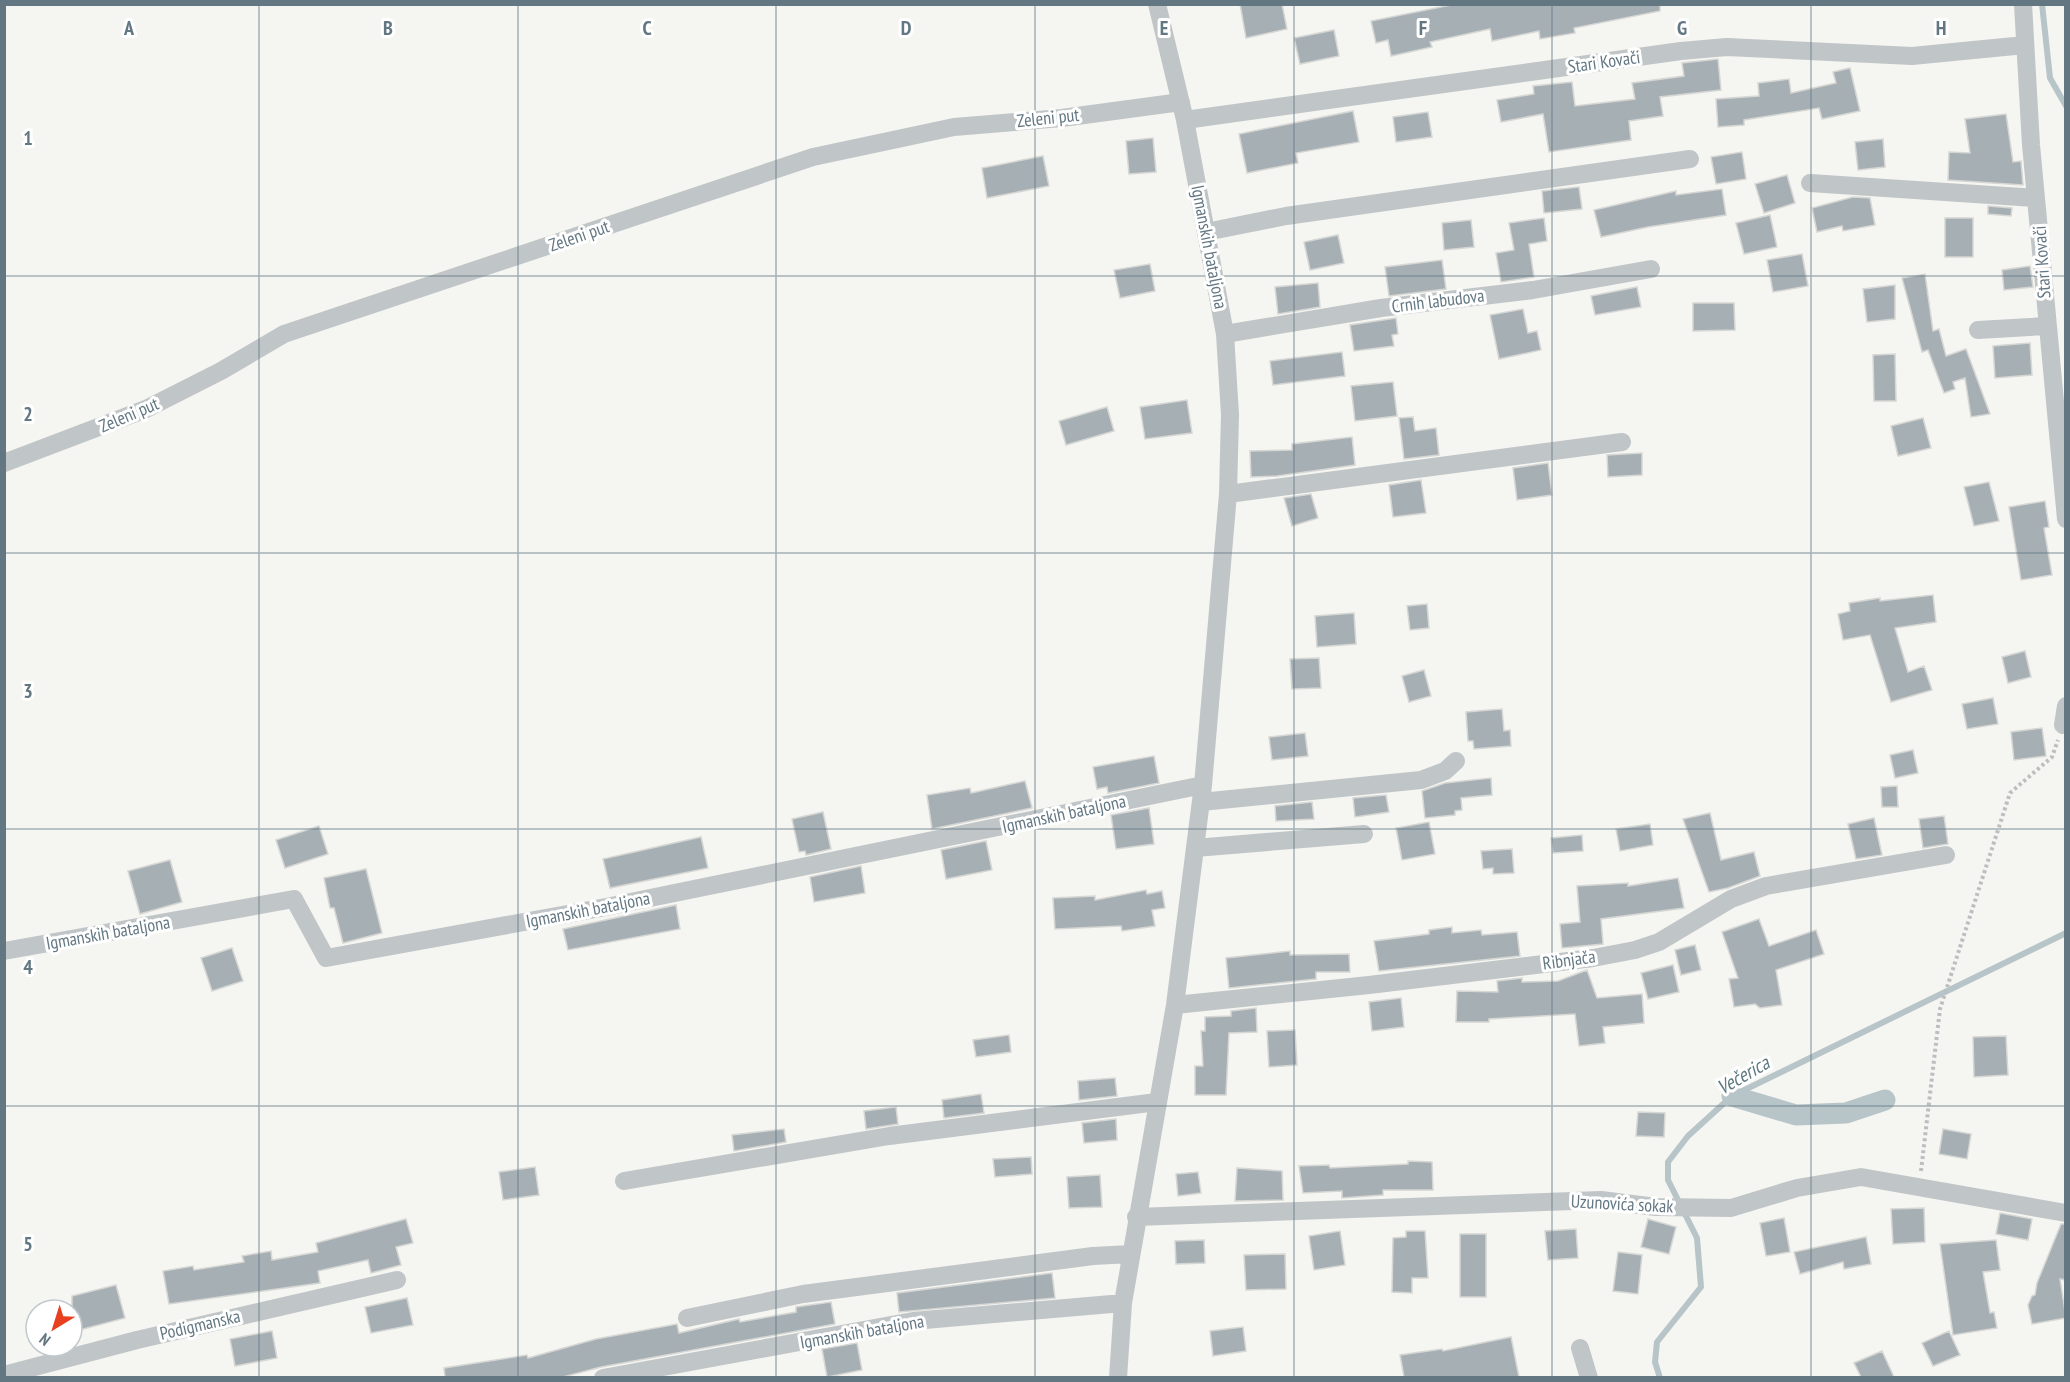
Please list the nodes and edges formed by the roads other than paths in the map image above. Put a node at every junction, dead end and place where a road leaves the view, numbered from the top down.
1 (1156, 4) edge
2 (2023, 4) edge
3 (2025, 45) junction
4 (1181, 102) junction
5 (1185, 120) junction
6 (1690, 159) dead end
7 (1810, 183) dead end
8 (2036, 198) junction
9 (1206, 232) junction
10 (1651, 270) dead end
11 (2046, 326) junction
12 (1978, 330) dead end
13 (1225, 334) junction
14 (1622, 442) dead end
15 (4, 463) edge
16 (1228, 494) junction
17 (2066, 519) edge
18 (2066, 706) edge
19 (2063, 725) road end
20 (1456, 761) dead end
21 (1202, 794) junction
22 (1364, 834) dead end
23 (1195, 848) junction
24 (1946, 855) dead end
25 (4, 951) edge
26 (1175, 1005) junction
27 (1157, 1102) junction
28 (624, 1181) dead end
29 (2066, 1213) edge
30 (1136, 1217) junction
31 (1130, 1254) junction
32 (397, 1280) dead end
33 (1123, 1303) junction
34 (687, 1318) dead end
35 (1580, 1348) dead end
36 (4, 1375) edge
37 (603, 1377) edge
38 (1118, 1377) edge
39 (1590, 1377) edge

1 - 4 street, Igmanskih bataljona
2 - 3 street, Stari Kovači
3 - 5 street, Stari Kovači
3 - 8 street, Stari Kovači
4 - 5 street, Igmanskih bataljona
4 - 15 street, Zeleni put
5 - 9 street, Igmanskih bataljona
6 - 9 street
7 - 8 street
8 - 11 street, Stari Kovači
9 - 13 street, Igmanskih bataljona
10 - 13 street, Crnih labudova
11 - 12 street
11 - 17 street, Stari Kovači
13 - 16 street, Igmanskih bataljona
14 - 16 street
16 - 21 street, Igmanskih bataljona
18 - 19 street
20 - 21 street
21 - 23 street, Igmanskih bataljona
21 - 25 street, Igmanskih bataljona
22 - 23 street
23 - 26 street, Igmanskih bataljona
24 - 26 street, Ribnjača
26 - 27 street, Igmanskih bataljona
27 - 28 street
27 - 30 street, Igmanskih bataljona
29 - 30 street, Uzunovića sokak
30 - 31 street, Igmanskih bataljona
31 - 33 street, Igmanskih bataljona
31 - 34 street
32 - 36 street, Podigmanska
33 - 37 street, Igmanskih bataljona
33 - 38 street, Igmanskih bataljona
35 - 39 street

